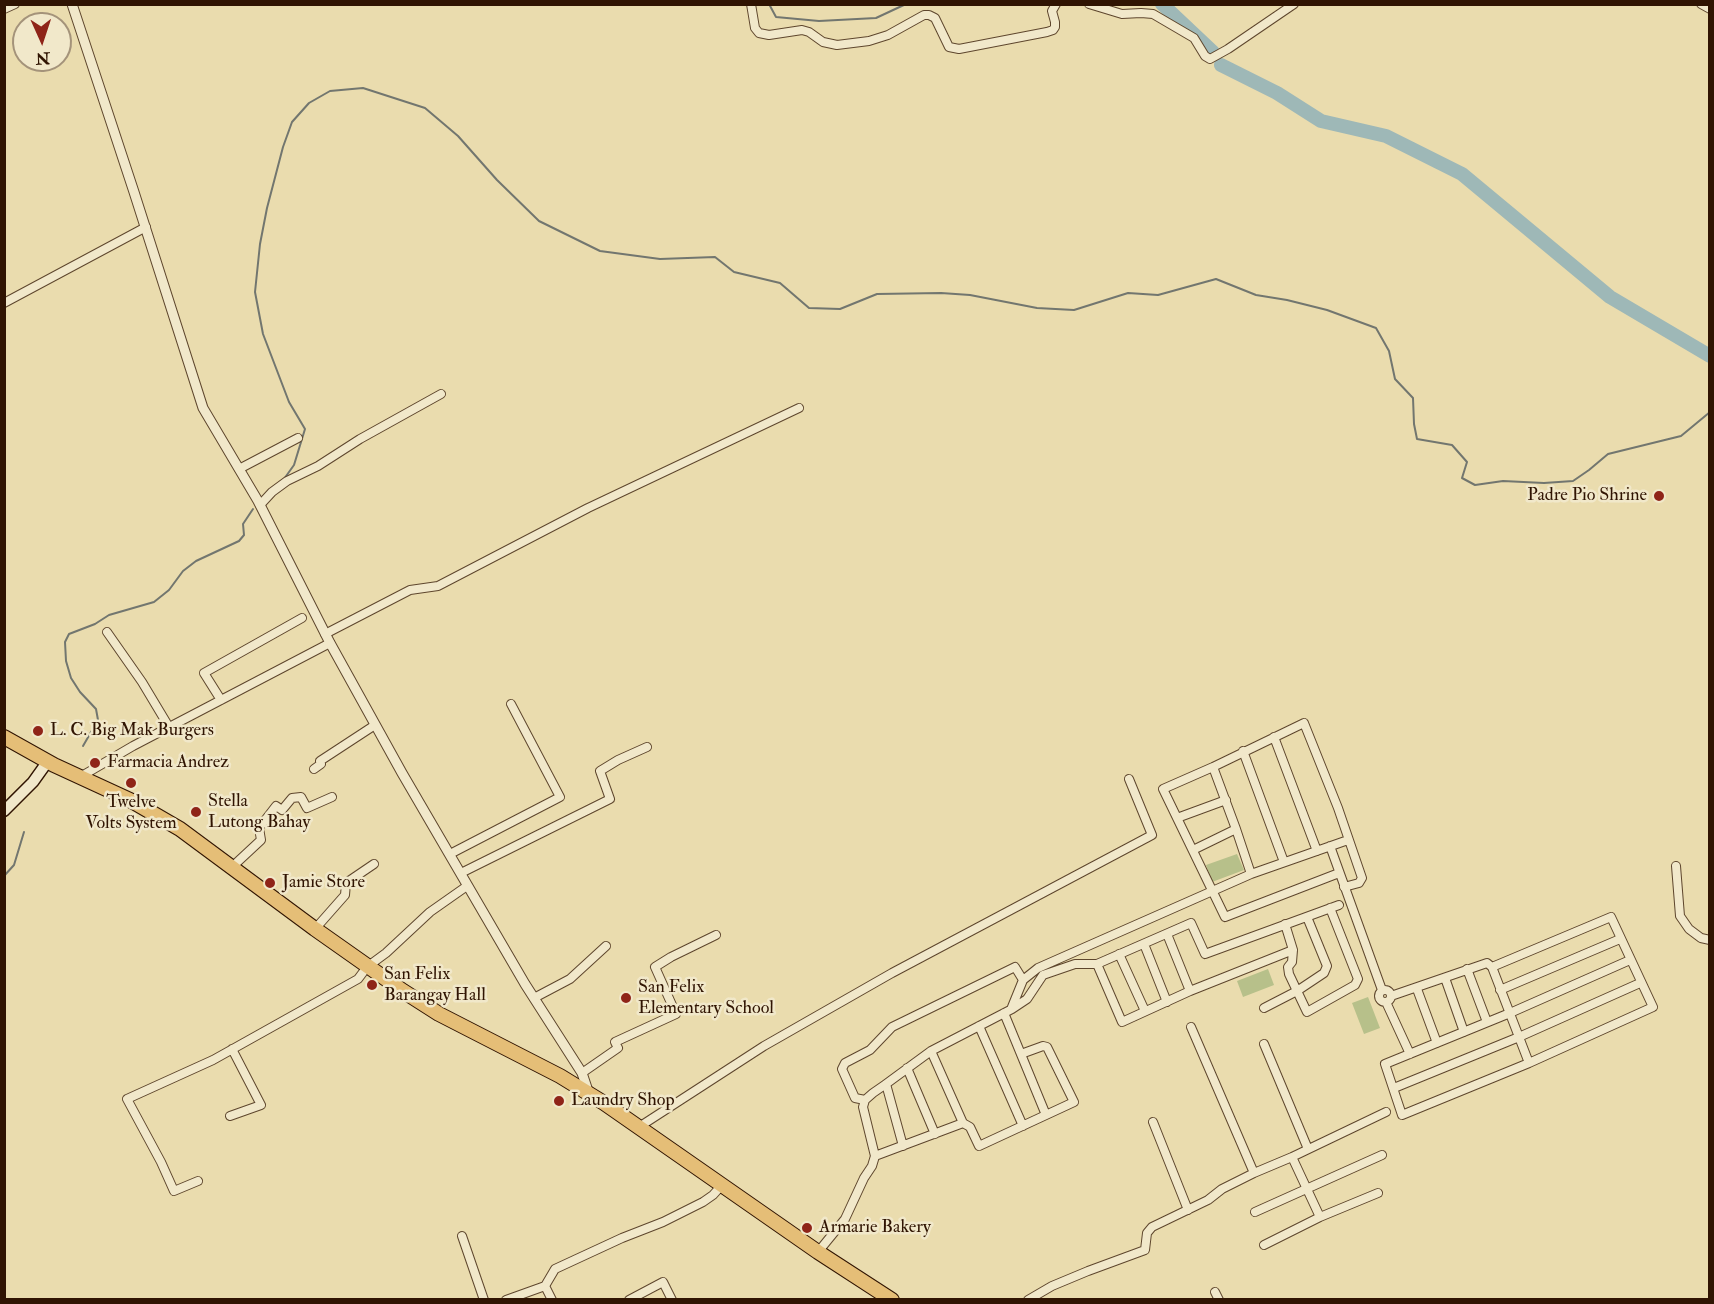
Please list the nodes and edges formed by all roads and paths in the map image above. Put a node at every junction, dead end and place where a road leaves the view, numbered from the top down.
1 (15, 4) edge
2 (72, 4) edge
3 (751, 4) edge
4 (1056, 4) edge
5 (1089, 4) edge
6 (1294, 4) edge
7 (1701, 4) edge
8 (4, 9) edge
9 (1710, 9) edge
10 (146, 227) junction
11 (4, 303) edge
12 (441, 394) dead end
13 (799, 408) dead end
14 (298, 438) dead end
15 (238, 469) junction
16 (260, 505) junction
17 (302, 618) dead end
18 (107, 632) dead end
19 (325, 634) junction
20 (330, 643) junction
21 (221, 700) junction
22 (511, 704) dead end
23 (375, 725) junction
24 (169, 727) junction
25 (4, 737) edge
26 (1274, 737) junction
27 (648, 747) dead end
28 (1243, 751) junction
29 (48, 761) junction
30 (1213, 767) junction
31 (314, 769) dead end
32 (80, 777) junction
33 (1129, 779) dead end
34 (332, 797) dead end
35 (1226, 800) junction
36 (4, 811) edge
37 (1178, 818) junction
38 (1236, 829) junction
39 (1348, 840) junction
40 (1330, 846) junction
41 (1193, 850) junction
42 (1317, 851) junction
43 (450, 854) junction
44 (1284, 862) junction
45 (374, 864) dead end
46 (1676, 866) dead end
47 (232, 867) junction
48 (461, 873) junction
49 (1339, 873) junction
50 (1251, 874) junction
51 (467, 886) junction
52 (1344, 887) junction
53 (1213, 890) junction
54 (1339, 905) dead end
55 (1330, 908) junction
56 (1307, 917) junction
57 (1285, 924) junction
58 (315, 929) junction
59 (1167, 934) junction
60 (716, 935) dead end
61 (1620, 939) junction
62 (1710, 940) edge
63 (1144, 945) junction
64 (606, 946) dead end
65 (1293, 950) junction
66 (1119, 954) junction
67 (1630, 960) junction
68 (1097, 964) junction
69 (367, 967) junction
70 (1492, 967) junction
71 (1467, 969) junction
72 (1445, 978) junction
73 (1023, 980) junction
74 (1640, 983) junction
75 (1417, 988) junction
76 (1500, 990) junction
77 (1190, 991) junction
78 (1298, 991) junction
79 (534, 998) junction
80 (1389, 999) junction
81 (1167, 1002) junction
82 (1264, 1008) dead end
83 (1008, 1011) junction
84 (1145, 1011) junction
85 (1510, 1013) junction
86 (1487, 1022) junction
87 (979, 1026) junction
88 (1191, 1027) dead end
89 (1464, 1032) junction
90 (1519, 1037) junction
91 (1437, 1043) junction
92 (1264, 1044) dead end
93 (232, 1049) junction
94 (931, 1051) junction
95 (1021, 1054) junction
96 (1410, 1054) junction
97 (1529, 1063) junction
98 (907, 1068) junction
99 (582, 1073) junction
100 (886, 1084) junction
101 (1394, 1088) junction
102 (589, 1094) junction
103 (865, 1100) junction
104 (1386, 1112) dead end
105 (1046, 1115) junction
106 (230, 1116) dead end
107 (1153, 1122) dead end
108 (963, 1123) junction
109 (1023, 1126) junction
110 (639, 1127) junction
111 (935, 1134) junction
112 (903, 1146) junction
113 (1308, 1149) junction
114 (1382, 1155) dead end
115 (875, 1156) junction
116 (1292, 1157) junction
117 (1254, 1173) junction
118 (198, 1181) dead end
119 (722, 1185) junction
120 (1307, 1189) junction
121 (1378, 1193) dead end
122 (1188, 1210) junction
123 (1255, 1212) dead end
124 (1320, 1217) junction
125 (462, 1236) dead end
126 (1264, 1245) dead end
127 (818, 1252) junction
128 (545, 1286) junction
129 (484, 1299) edge
130 (506, 1299) edge
131 (552, 1299) edge
132 (629, 1299) edge
133 (672, 1299) edge
134 (892, 1299) edge
135 (1028, 1299) edge

1 - 8 street
2 - 10 street
3 - 4 street
5 - 6 street
7 - 9 street
10 - 11 street
10 - 15 street
12 - 16 street
13 - 19 street
14 - 15 street
15 - 16 street
16 - 19 street
17 - 21 street
18 - 24 street
19 - 20 street
20 - 21 street
20 - 23 street
21 - 24 street
22 - 43 street
23 - 31 street
23 - 43 street
24 - 32 street
25 - 29 highway
26 - 28 street
26 - 39 street
26 - 42 street
27 - 48 street
28 - 30 street
28 - 44 street
29 - 32 highway
29 - 36 main road
30 - 35 street
30 - 37 street
32 - 47 highway
33 - 110 street
34 - 47 street
35 - 37 street
35 - 38 street
37 - 41 street
38 - 41 street
38 - 50 street
39 - 40 street
39 - 52 street
40 - 42 street
40 - 49 street
41 - 53 street
42 - 44 street
43 - 48 street
44 - 50 street
45 - 58 street
46 - 62 street
47 - 58 highway
48 - 51 street
49 - 52 street
49 - 53 street
50 - 53 street
51 - 69 street
51 - 79 street
52 - 80 street
53 - 73 street
54 - 55 street
55 - 56 street
55 - 78 street
56 - 57 street
56 - 78 street
57 - 59 street
57 - 65 street
58 - 69 highway
59 - 63 street
59 - 77 street
60 - 99 street
61 - 67 street
61 - 70 street
61 - 76 street
63 - 66 street
63 - 81 street
64 - 79 street
65 - 77 street
65 - 78 street
66 - 68 street
66 - 84 street
67 - 74 street
67 - 85 street
68 - 83 street
68 - 84 street
69 - 93 street
69 - 102 highway
70 - 71 street
70 - 76 street
71 - 72 street
71 - 86 street
72 - 75 street
72 - 89 street
73 - 83 street
73 - 103 street
74 - 90 street
74 - 97 street
75 - 80 street
75 - 91 street
76 - 85 street
77 - 81 street
78 - 82 street
79 - 99 street
80 - 96 street
81 - 84 street
83 - 87 street
83 - 95 street
85 - 86 street
85 - 90 street
86 - 89 street
87 - 94 street
87 - 109 street
88 - 117 street
89 - 91 street
90 - 97 street
90 - 101 street
91 - 96 street
92 - 113 street
93 - 106 street
93 - 118 street
94 - 98 street
94 - 108 street
95 - 105 street
95 - 105 street
96 - 101 street
97 - 101 street
98 - 100 street
98 - 111 street
99 - 102 street
100 - 103 street
100 - 112 street
102 - 110 highway
103 - 115 street
104 - 113 street
105 - 109 street
107 - 122 street
108 - 109 street
108 - 111 street
110 - 119 highway
111 - 112 street
112 - 115 street
113 - 116 street
114 - 120 street
115 - 127 street
116 - 117 street
116 - 120 street
117 - 122 street
119 - 127 highway
119 - 128 street
120 - 123 street
120 - 124 street
121 - 124 street
122 - 135 street
124 - 126 street
125 - 129 street
127 - 134 highway
128 - 130 street
128 - 131 street
132 - 133 street

